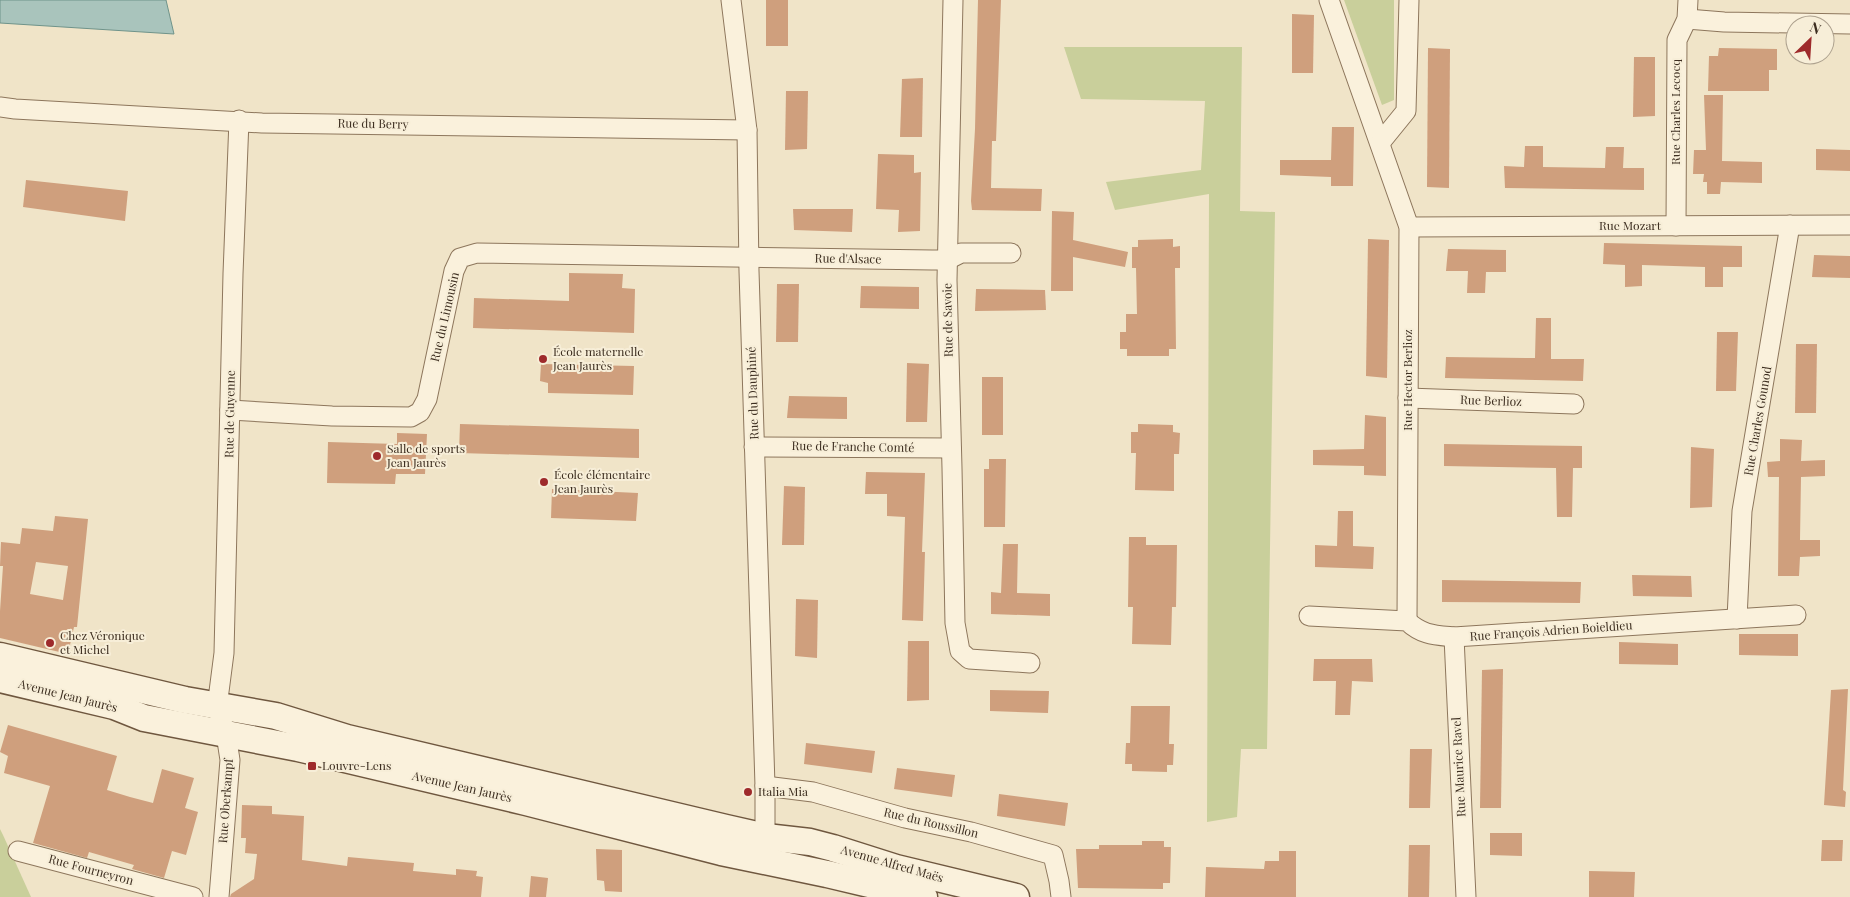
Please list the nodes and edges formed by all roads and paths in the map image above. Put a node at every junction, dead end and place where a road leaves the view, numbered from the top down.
1 (731, 0) edge
2 (953, 0) edge
3 (1329, 0) edge
4 (1410, 0) edge
5 (1687, 9) edge
6 (1850, 24) edge
7 (0, 107) edge
8 (239, 120) junction
9 (748, 130) junction
10 (1380, 142) junction
11 (1850, 224) edge
12 (1790, 225) junction
13 (1676, 226) junction
14 (1409, 227) junction
15 (1011, 253) dead end
16 (749, 256) junction
17 (947, 260) junction
18 (1408, 398) junction
19 (1574, 404) dead end
20 (230, 410) junction
21 (754, 446) junction
22 (951, 448) junction
23 (1796, 615) dead end
24 (1309, 616) dead end
25 (1737, 619) junction
26 (1407, 621) junction
27 (1454, 637) junction
28 (0, 656) edge
29 (1030, 664) dead end
30 (0, 679) edge
31 (218, 707) junction
32 (226, 734) junction
33 (766, 786) junction
34 (764, 849) junction
35 (18, 852) dead end
36 (193, 897) edge
37 (219, 897) edge
38 (924, 897) edge
39 (1016, 897) edge
40 (1061, 897) edge
41 (1466, 897) edge

1 - 9 street, Rue du Dauphiné
2 - 17 street, Rue de Savoie
3 - 10 street, Rue Hector Berlioz
4 - 10 street
5 - 6 street
5 - 13 street, Rue Charles Lecocq
7 - 8 street, Rue du Berry
8 - 9 street, Rue du Berry
8 - 20 street, Rue de Guyenne
9 - 16 street, Rue du Dauphiné
10 - 14 street, Rue Hector Berlioz
11 - 12 street, Rue Mozart
12 - 13 street, Rue Mozart
12 - 25 street, Rue Charles Gounod
13 - 14 street, Rue Mozart
14 - 18 street, Rue Hector Berlioz
15 - 17 street, Rue d'Alsace
16 - 17 street, Rue d'Alsace
16 - 20 street, Rue du Limousin
16 - 21 street, Rue du Dauphiné
17 - 22 street, Rue de Savoie
18 - 19 street, Rue Berlioz
18 - 26 street, Rue Hector Berlioz
20 - 31 street, Rue de Guyenne
21 - 22 street, Rue de Franche Comté
21 - 33 street, Rue du Dauphiné
22 - 29 street, Rue de Savoie
23 - 25 street, Rue François Adrien Boieldieu
24 - 26 street, Rue François Adrien Boieldieu
25 - 27 street, Rue François Adrien Boieldieu
26 - 27 street, Rue François Adrien Boieldieu
27 - 41 street, Rue Maurice Ravel
28 - 31 main road, Avenue Jean Jaurès
30 - 32 main road, Avenue Jean Jaurès
31 - 32 street, Rue Oberkampf
31 - 34 main road, Avenue Jean Jaurès
32 - 34 main road, Avenue Jean Jaurès
32 - 37 street, Rue Oberkampf
33 - 34 street, Rue du Dauphiné
33 - 40 street, Rue du Roussillon
34 - 38 main road, Avenue Jean Jaurès
34 - 39 main road, Avenue Alfred Maës
35 - 36 street, Rue Fourneyron

